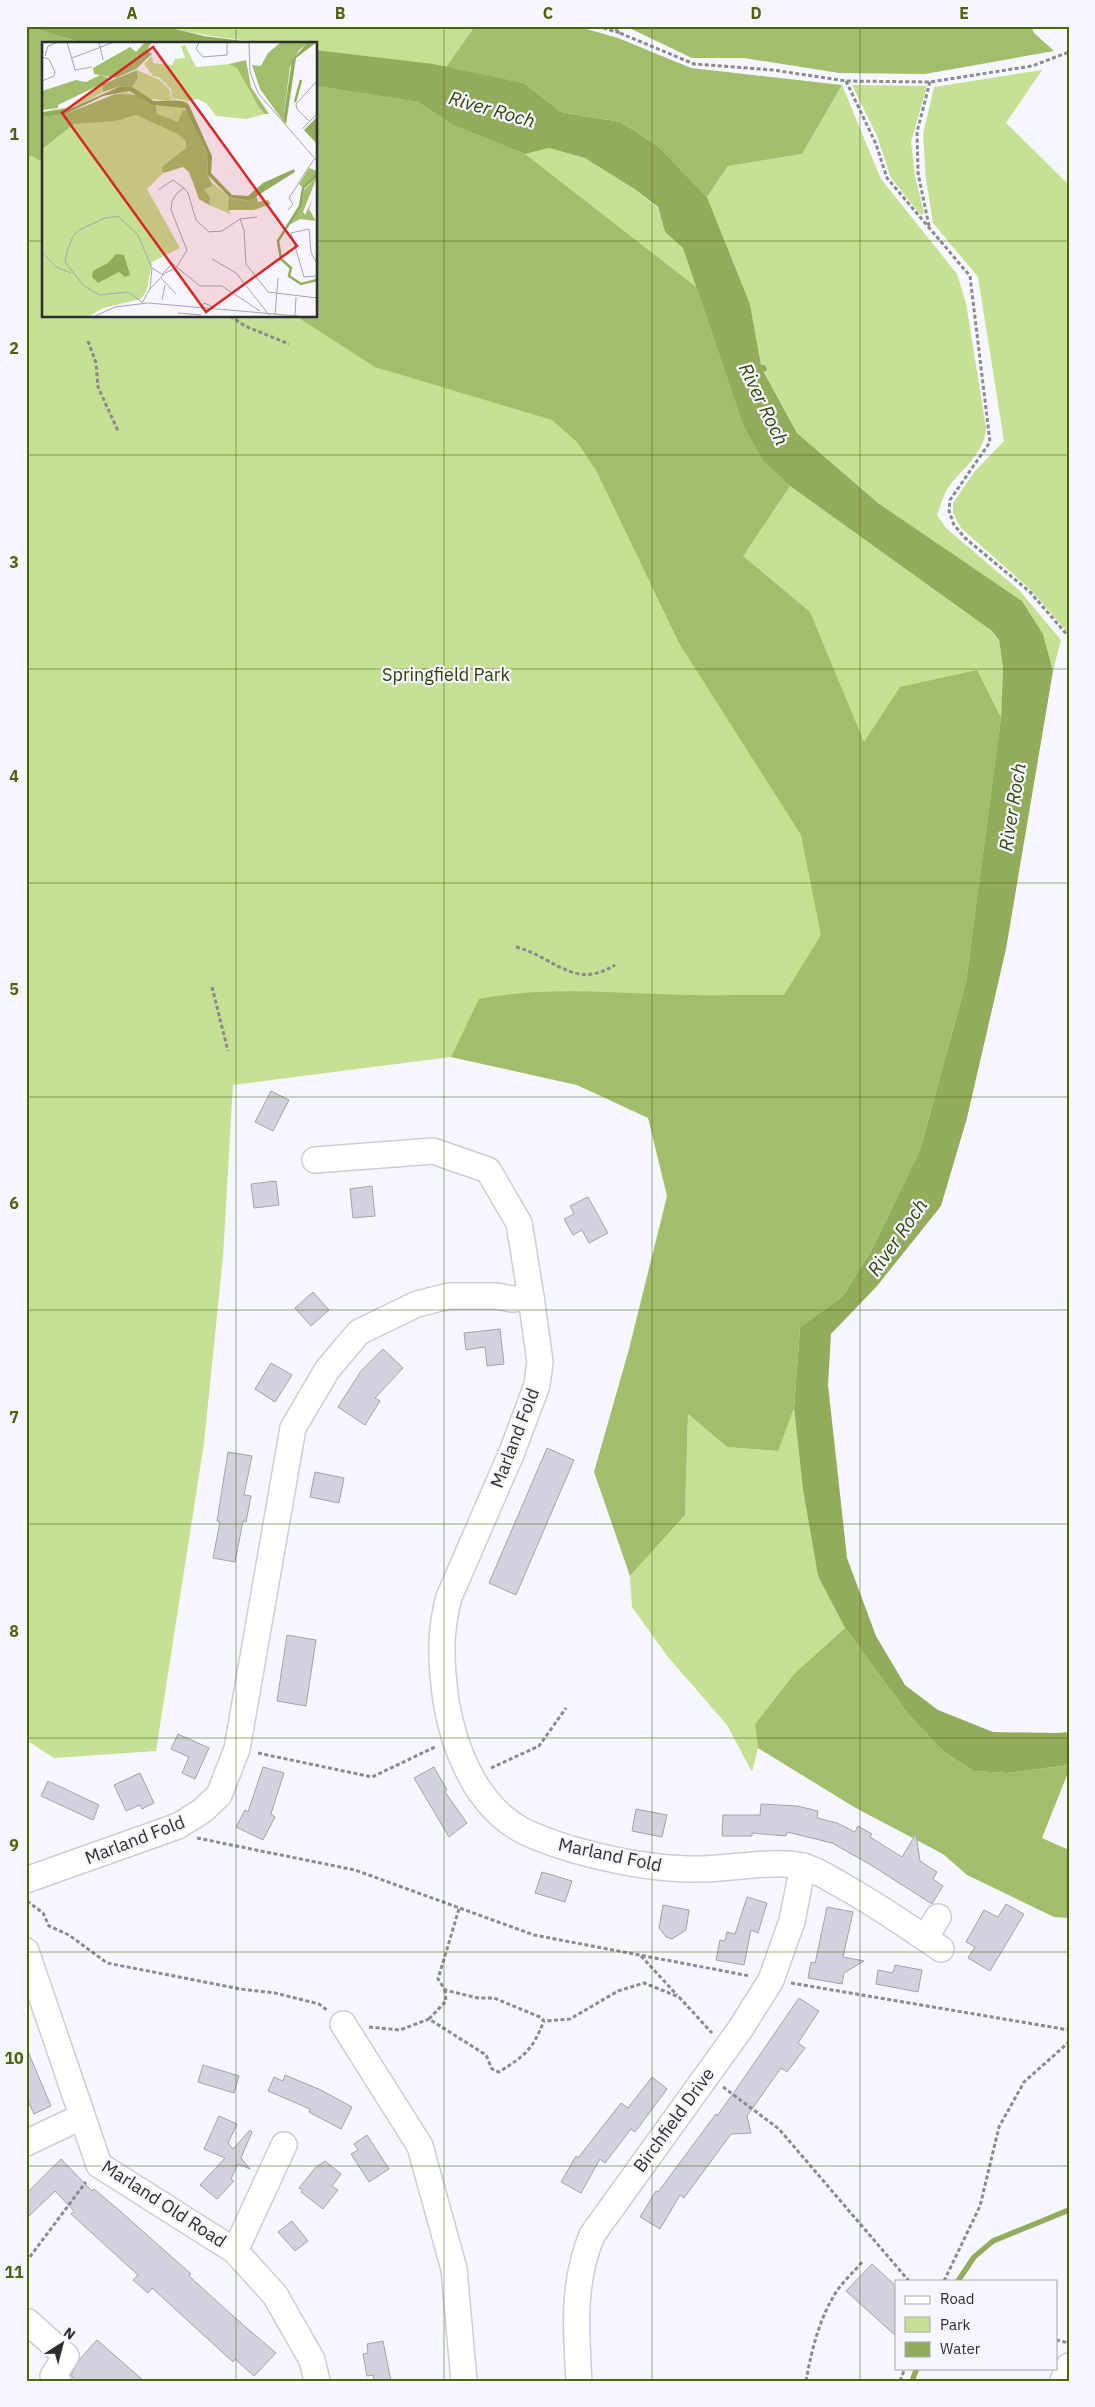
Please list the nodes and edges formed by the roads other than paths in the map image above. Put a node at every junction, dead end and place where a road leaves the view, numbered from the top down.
1 (315, 1160) dead end
2 (530, 1297) junction
3 (803, 1866) junction
4 (26, 1880) edge
5 (938, 1917) dead end
6 (26, 1951) edge
7 (344, 2024) road end
8 (81, 2116) junction
9 (26, 2143) edge
10 (284, 2145) dead end
11 (235, 2251) junction
12 (26, 2323) edge
13 (1069, 2366) edge
14 (58, 2381) edge
15 (317, 2381) edge
16 (464, 2381) edge
17 (580, 2381) edge
18 (1064, 2381) edge

1 - 2 street
2 - 3 street, Marland Fold
2 - 4 street, Marland Fold
3 - 5 street, Marland Fold
3 - 17 street, Birchfield Drive
6 - 8 street, Marland Old Road
7 - 16 street
8 - 9 street
8 - 11 street, Marland Old Road
10 - 11 street
11 - 15 street, Marland Old Road
12 - 14 street
13 - 18 street

